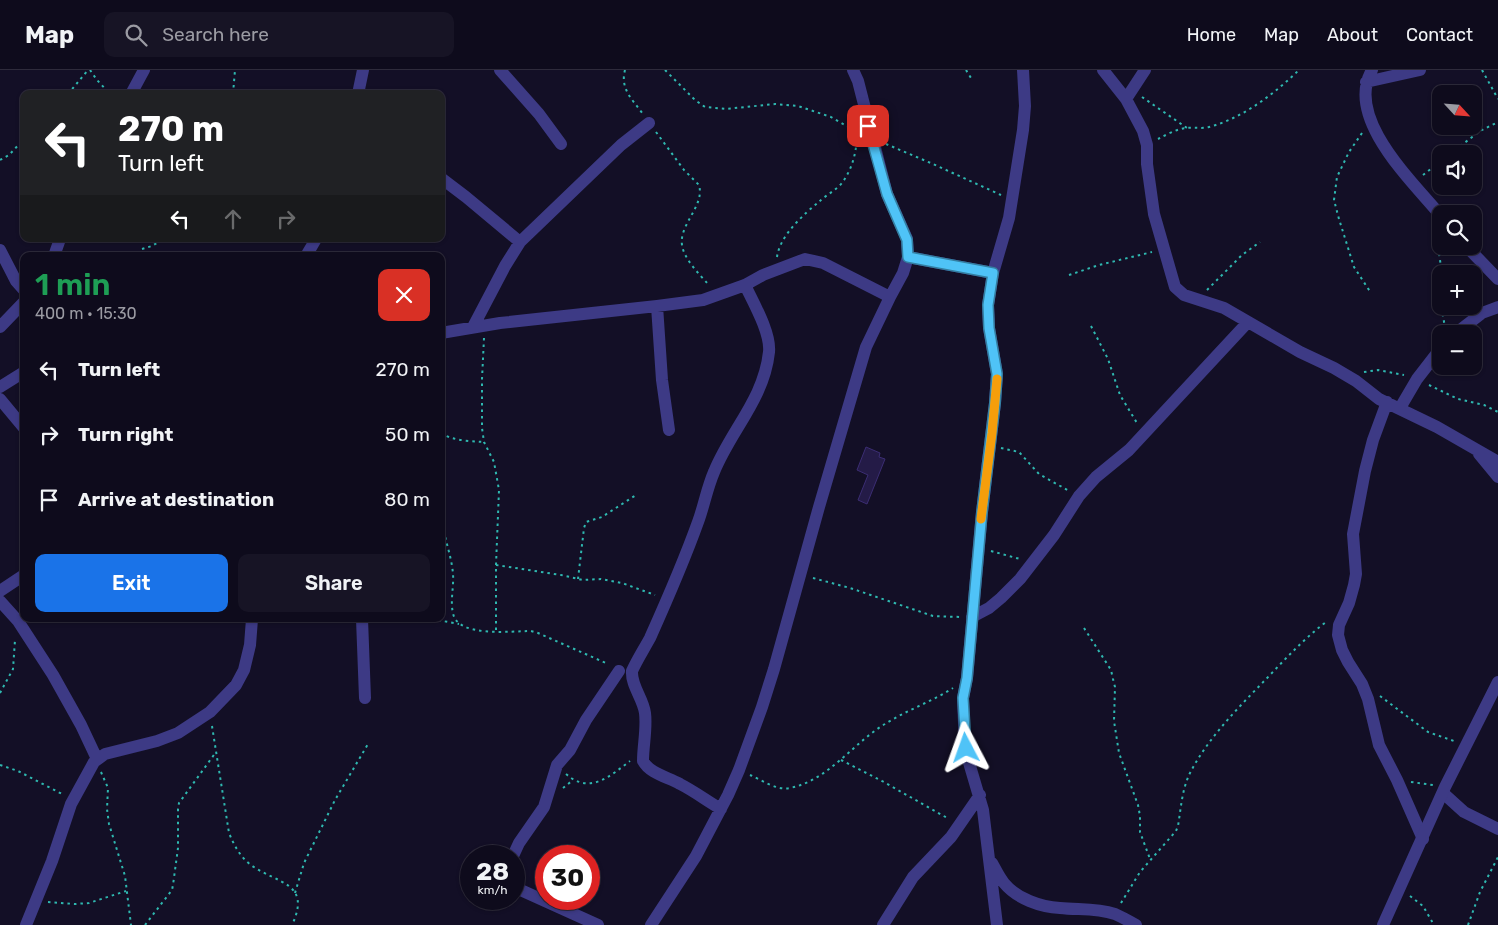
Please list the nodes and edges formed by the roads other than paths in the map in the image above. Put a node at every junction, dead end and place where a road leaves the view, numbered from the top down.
1 (144, 70) edge
2 (363, 70) edge
3 (500, 70) edge
4 (853, 70) edge
5 (1023, 70) edge
6 (1104, 70) edge
7 (1146, 70) edge
8 (1372, 70) edge
9 (1420, 70) edge
10 (1366, 82) junction
11 (133, 90) edge
12 (359, 90) edge
13 (1129, 95) junction
14 (649, 123) road end
15 (562, 144) dead end
16 (445, 181) edge
17 (1432, 205) edge
18 (520, 242) junction
19 (0, 250) edge
20 (1475, 255) edge
21 (908, 257) junction
22 (993, 273) junction
23 (1498, 279) edge
24 (746, 284) junction
25 (20, 286) edge
26 (890, 297) junction
27 (20, 306) edge
28 (657, 306) junction
29 (1498, 307) edge
30 (1248, 322) junction
31 (1467, 325) edge
32 (478, 326) junction
33 (0, 327) edge
34 (445, 332) edge
35 (1432, 360) edge
36 (20, 374) edge
37 (0, 386) edge
38 (0, 399) edge
39 (1387, 402) junction
40 (1400, 408) junction
41 (20, 423) edge
42 (669, 430) dead end
43 (1475, 450) junction
44 (1498, 462) edge
45 (1498, 477) edge
46 (20, 577) edge
47 (0, 591) edge
48 (0, 601) edge
49 (972, 617) junction
50 (252, 622) edge
51 (362, 622) edge
52 (619, 671) road end
53 (1498, 682) edge
54 (365, 698) dead end
55 (96, 761) junction
56 (1444, 790) junction
57 (980, 795) junction
58 (721, 808) junction
59 (1498, 829) edge
60 (1423, 839) junction
61 (519, 845) edge
62 (990, 860) junction
63 (525, 892) edge
64 (26, 925) edge
65 (598, 925) edge
66 (650, 925) edge
67 (883, 925) edge
68 (997, 925) edge
69 (1136, 925) edge
70 (1383, 925) edge

1 - 11 street
2 - 12 street
3 - 15 street
4 - 21 street
5 - 22 street
6 - 13 street
7 - 13 street
8 - 10 street
9 - 10 street
10 - 17 street
13 - 30 street
14 - 18 street
16 - 18 street
18 - 32 street
19 - 25 street
20 - 23 street
21 - 22 street
21 - 26 street
22 - 49 street
24 - 26 street
24 - 28 street
24 - 58 street
26 - 58 street
27 - 33 street
28 - 32 street
28 - 42 street
29 - 31 street
30 - 39 street
30 - 49 street
32 - 34 street
35 - 40 street
36 - 37 street
38 - 41 street
39 - 40 street
39 - 60 street
40 - 43 street
43 - 44 street
43 - 45 street
46 - 47 street
48 - 55 street
49 - 57 street
50 - 55 street
51 - 54 street
52 - 61 street
53 - 56 street
55 - 64 street
56 - 59 street
56 - 60 street
57 - 62 street
57 - 67 street
58 - 66 street
60 - 70 street
62 - 68 street
62 - 69 street
63 - 65 street

